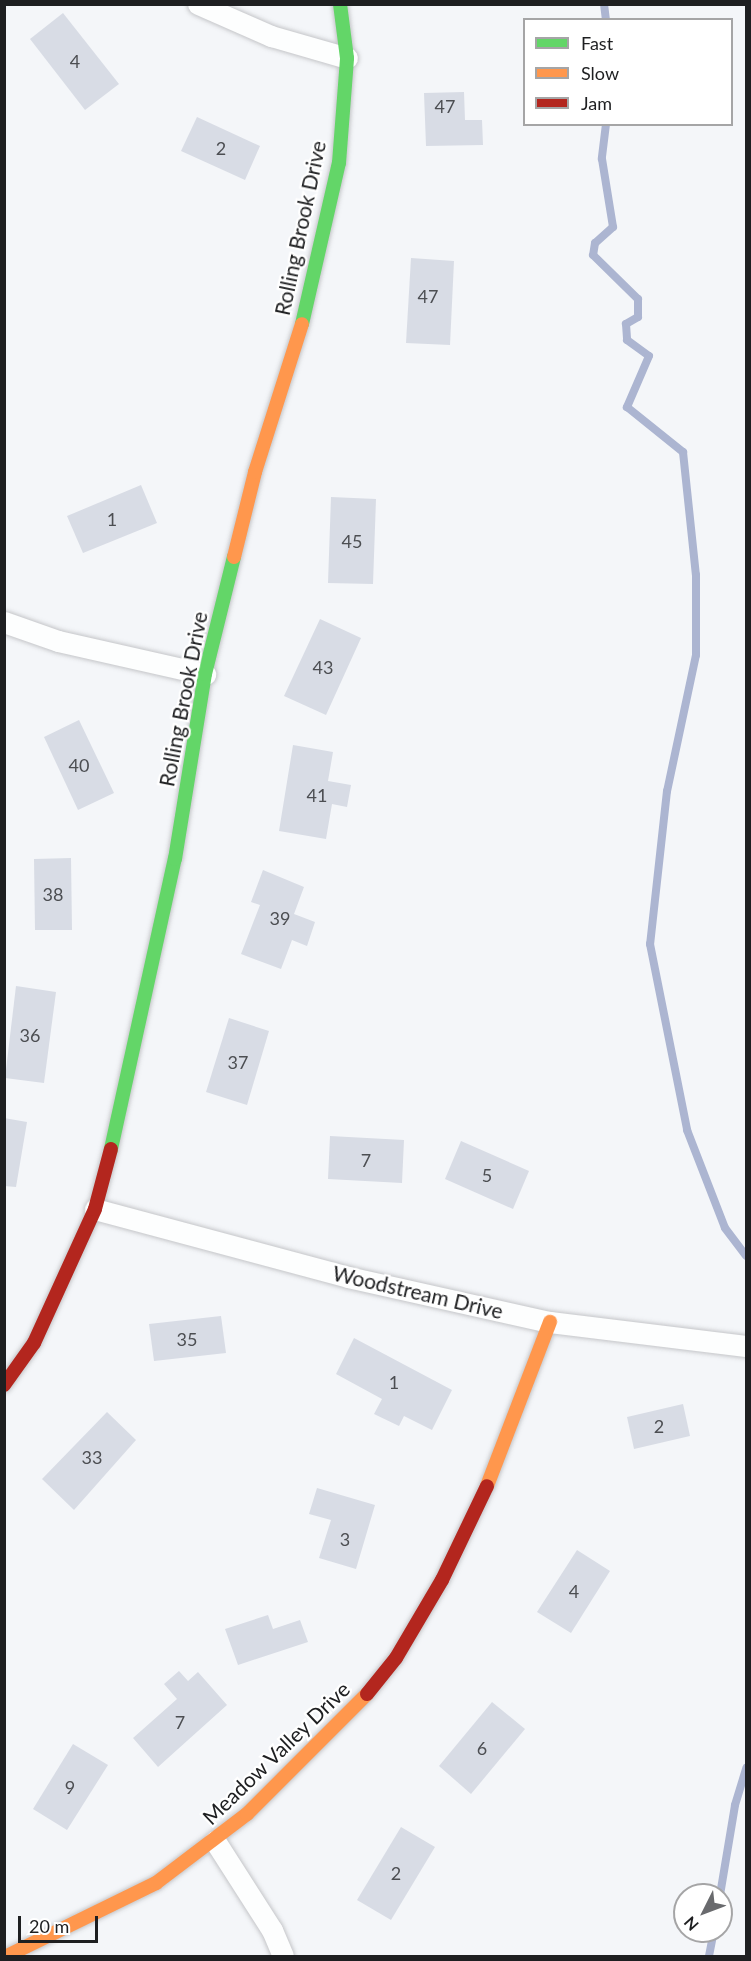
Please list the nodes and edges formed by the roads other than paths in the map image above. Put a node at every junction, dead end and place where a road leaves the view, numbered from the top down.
1 (198, 4) edge
2 (340, 4) edge
3 (346, 58) junction
4 (4, 622) edge
5 (205, 674) junction
6 (95, 1209) junction
7 (550, 1322) junction
8 (747, 1346) edge
9 (4, 1385) edge
10 (215, 1840) junction
11 (7, 1956) edge
12 (283, 1956) edge

1 - 3 street
2 - 3 street, Rolling Brook Drive
3 - 5 street, Rolling Brook Drive
4 - 5 street
5 - 6 street, Rolling Brook Drive
6 - 7 street, Woodstream Drive
6 - 9 street, Rolling Brook Drive
7 - 8 street, Woodstream Drive
7 - 10 street, Meadow Valley Drive
10 - 11 street, Meadow Valley Drive
10 - 12 street

